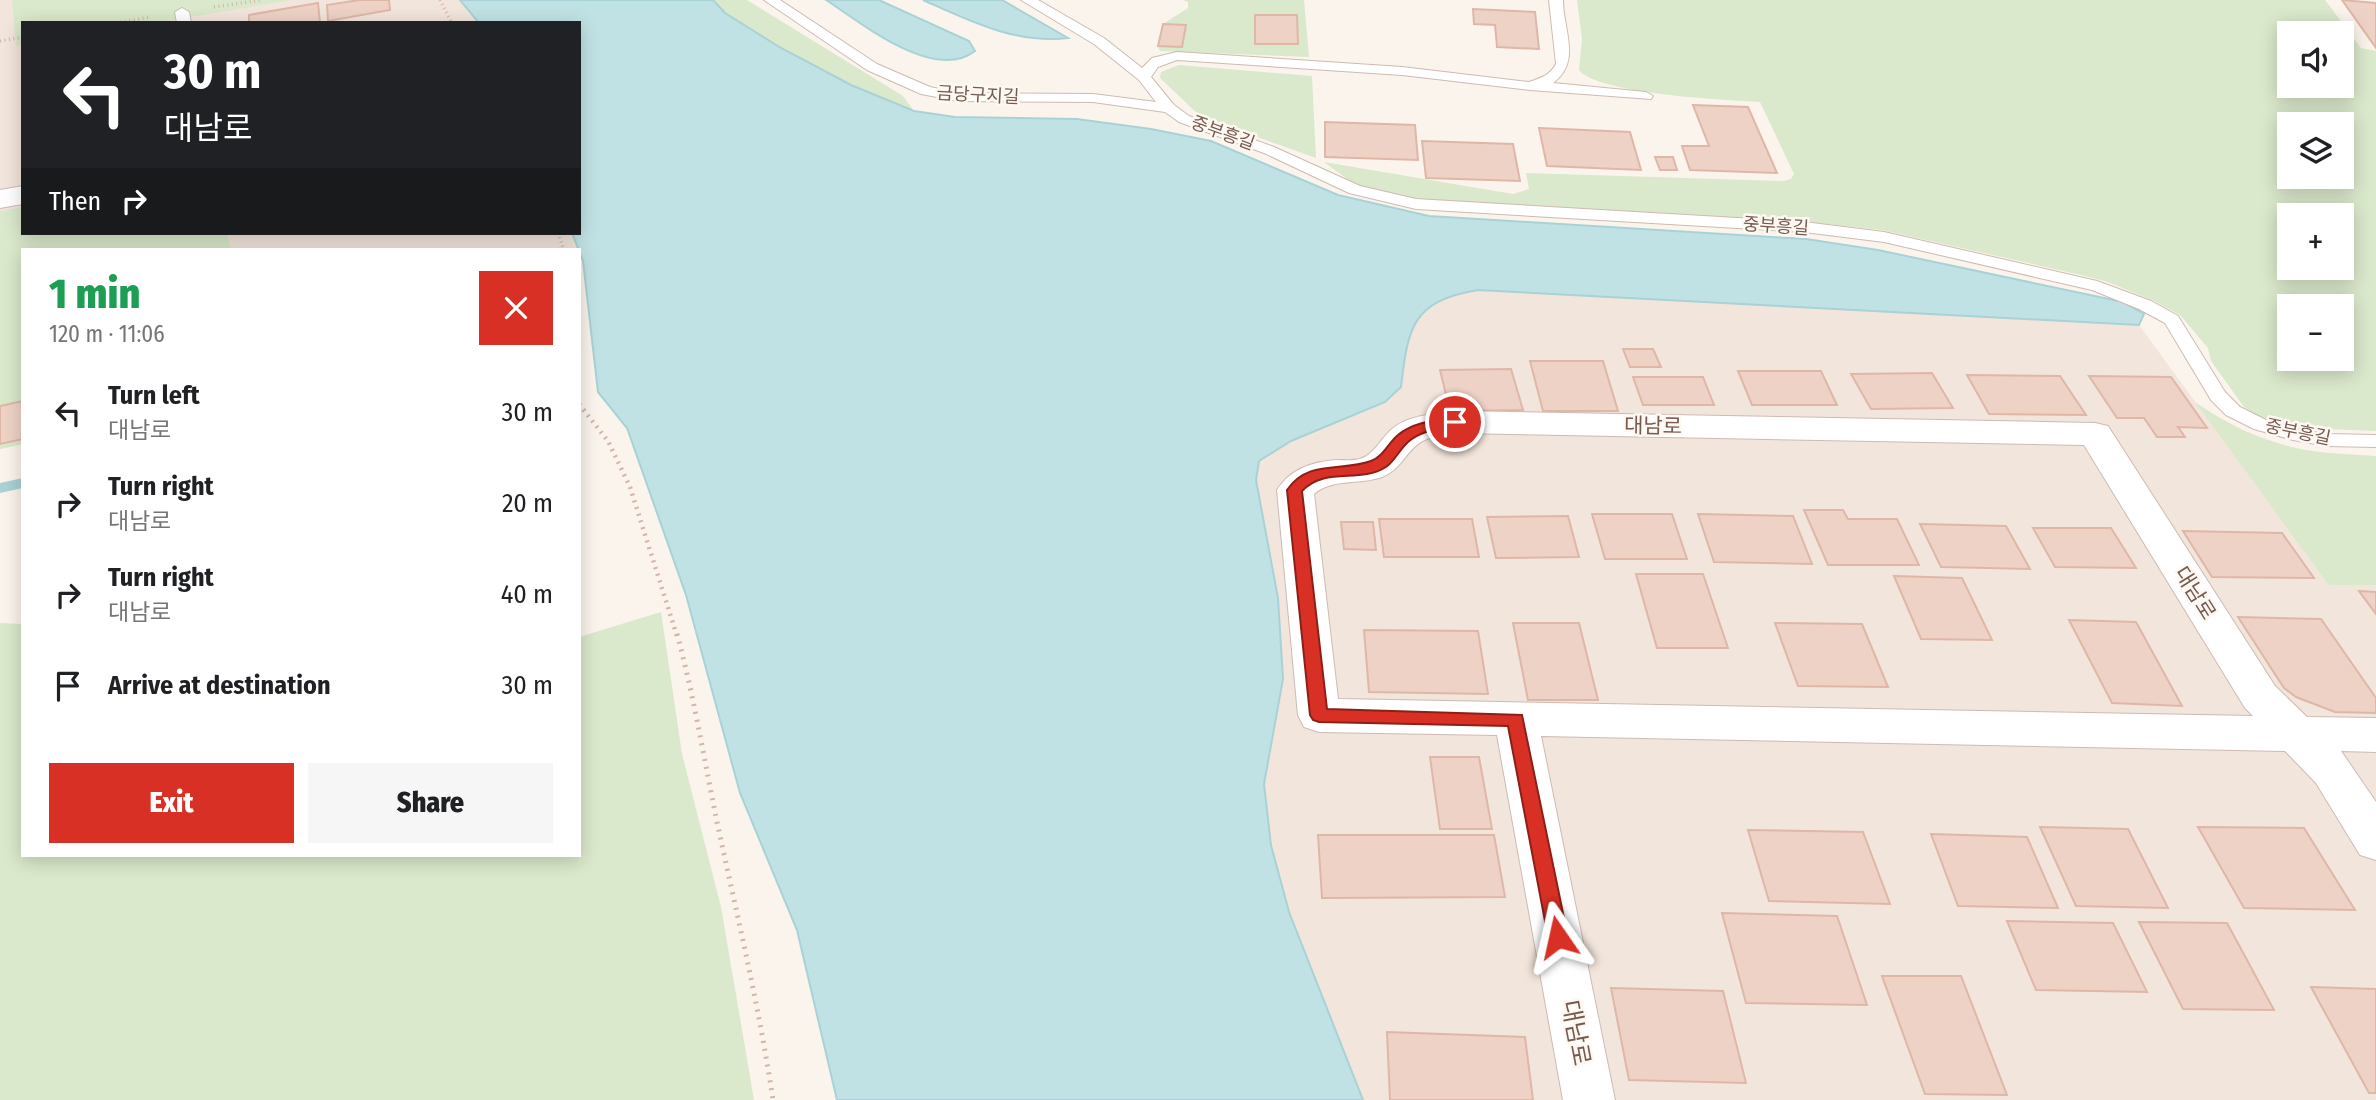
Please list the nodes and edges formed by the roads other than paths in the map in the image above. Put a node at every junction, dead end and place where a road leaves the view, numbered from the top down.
1 (771, 0) edge
2 (1028, 0) edge
3 (1556, 0) edge
4 (1144, 77) junction
5 (1530, 86) junction
6 (1646, 96) dead end
7 (1169, 108) junction
8 (21, 195) edge
9 (0, 199) edge
10 (2376, 442) edge
11 (1516, 719) junction
12 (2295, 734) junction
13 (2376, 735) edge
14 (2376, 841) edge
15 (1589, 1100) edge

1 - 7 lane, 금당구지길
2 - 4 lane, 중부흥길
3 - 5 lane
4 - 5 lane
4 - 7 lane, 중부흥길
5 - 6 lane
7 - 10 lane, 중부흥길
8 - 9 street
11 - 12 street, 대남로
11 - 12 street, 대남로
11 - 15 street, 대남로
12 - 13 street, 대남로
12 - 14 street, 대남로

